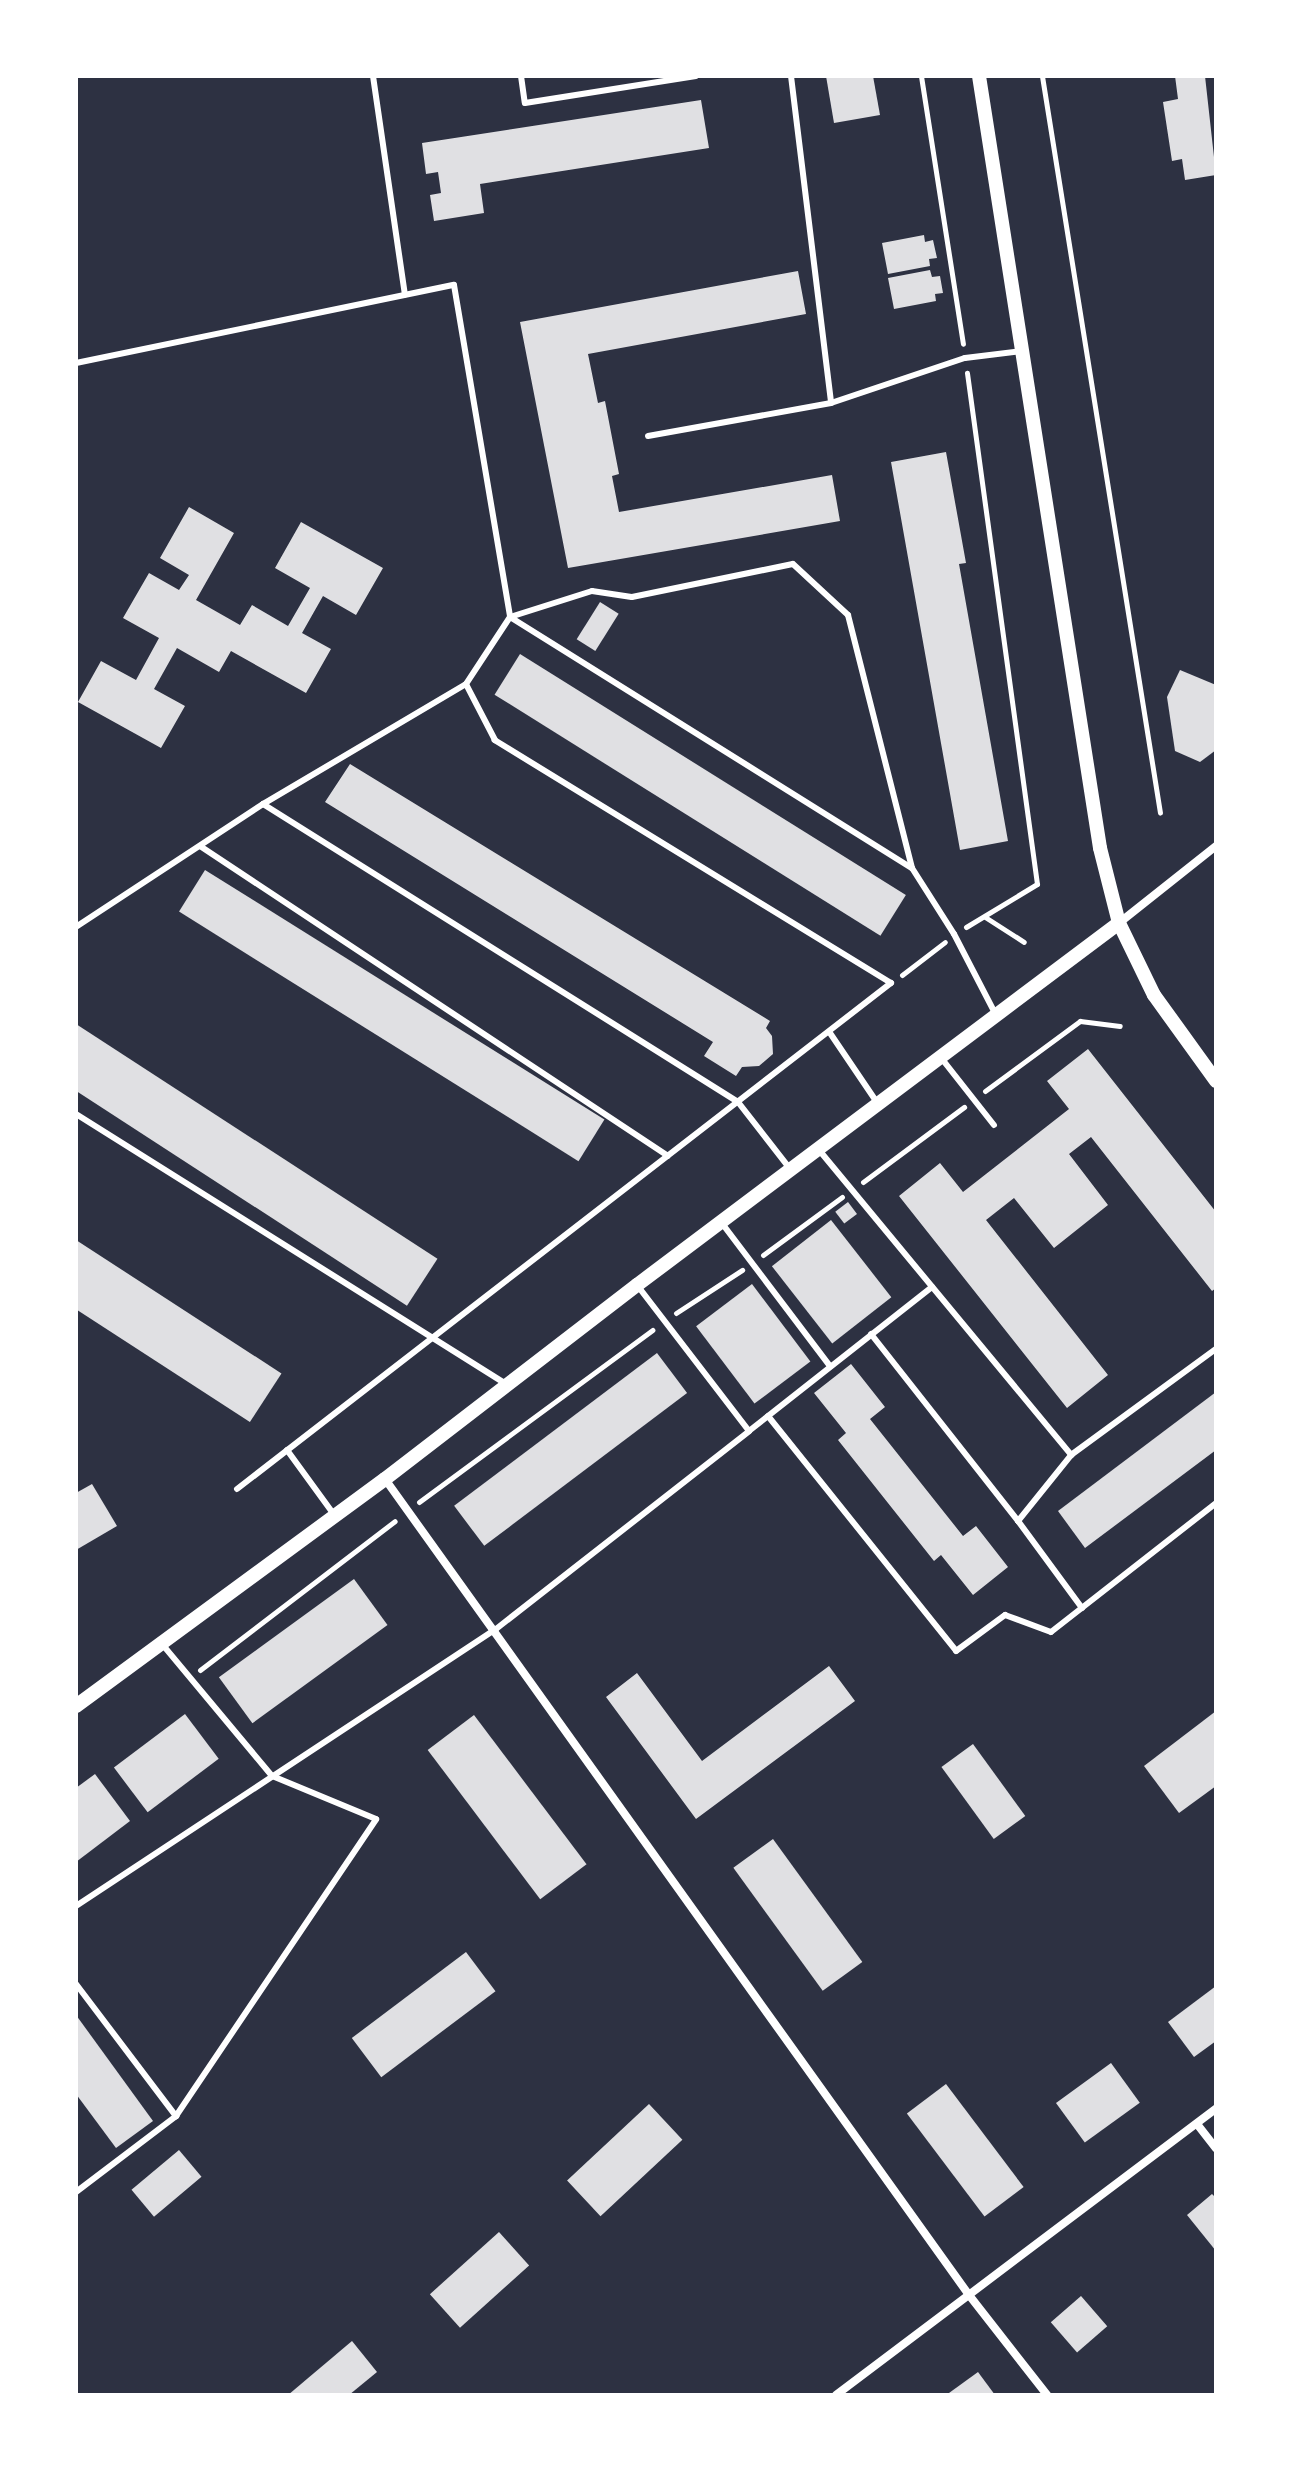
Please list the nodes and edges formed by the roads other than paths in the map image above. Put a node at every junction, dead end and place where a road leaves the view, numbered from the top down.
1 (373, 76) edge
2 (521, 76) edge
3 (696, 76) edge
4 (791, 76) edge
5 (979, 76) edge
6 (405, 295) junction
7 (1024, 351) junction
8 (76, 363) edge
9 (831, 403) junction
10 (648, 436) dead end
11 (510, 617) junction
12 (466, 684) junction
13 (263, 804) junction
14 (200, 846) junction
15 (1216, 846) edge
16 (912, 868) junction
17 (77, 922) edge
18 (1119, 923) junction
19 (996, 1016) junction
20 (830, 1033) junction
21 (940, 1057) junction
22 (1216, 1081) edge
23 (738, 1102) junction
24 (878, 1104) junction
25 (76, 1114) edge
26 (994, 1125) dead end
27 (818, 1149) junction
28 (668, 1156) junction
29 (791, 1170) junction
30 (721, 1222) junction
31 (637, 1285) junction
32 (932, 1287) junction
33 (871, 1334) junction
34 (432, 1338) junction
35 (1216, 1349) edge
36 (830, 1366) junction
37 (507, 1385) junction
38 (768, 1416) junction
39 (749, 1431) junction
40 (287, 1450) junction
41 (1071, 1455) junction
42 (385, 1479) junction
43 (237, 1489) dead end
44 (1216, 1503) edge
45 (335, 1516) junction
46 (1018, 1521) junction
47 (1082, 1608) junction
48 (496, 1629) junction
49 (162, 1644) junction
50 (76, 1706) edge
51 (272, 1776) junction
52 (76, 1906) edge
53 (76, 1984) edge
54 (1216, 2109) edge
55 (176, 2116) junction
56 (1197, 2124) junction
57 (1216, 2148) edge
58 (76, 2192) edge
59 (969, 2295) junction
60 (836, 2395) edge
61 (1047, 2395) edge

1 - 6 lane
2 - 3 lane
4 - 9 lane
5 - 7 street
6 - 8 lane
6 - 11 lane
7 - 9 lane
7 - 18 street
9 - 10 lane
11 - 12 lane
11 - 16 lane
11 - 16 lane
12 - 13 lane
12 - 20 lane
13 - 14 lane
13 - 23 lane
14 - 17 lane
14 - 28 lane
15 - 18 street
16 - 19 lane
18 - 19 street
18 - 22 street
19 - 21 street
20 - 23 lane
20 - 24 lane
21 - 24 street
21 - 26 lane
23 - 28 lane
23 - 29 lane
24 - 27 street
25 - 34 lane
27 - 29 street
27 - 32 lane
28 - 34 lane
29 - 30 street
30 - 31 street
30 - 36 lane
31 - 37 street
31 - 39 lane
32 - 33 lane
32 - 41 lane
33 - 36 lane
33 - 46 lane
34 - 37 lane
34 - 40 lane
35 - 41 lane
36 - 38 lane
37 - 42 street
38 - 39 lane
38 - 47 lane
39 - 48 lane
40 - 43 lane
40 - 45 lane
41 - 46 lane
42 - 45 street
42 - 48 street
44 - 47 lane
45 - 49 street
46 - 47 lane
48 - 51 lane
48 - 59 street
49 - 50 street
49 - 51 lane
51 - 52 lane
51 - 55 lane
53 - 55 lane
54 - 56 street
55 - 58 lane
56 - 57 street
56 - 59 street
59 - 60 street
59 - 61 street

